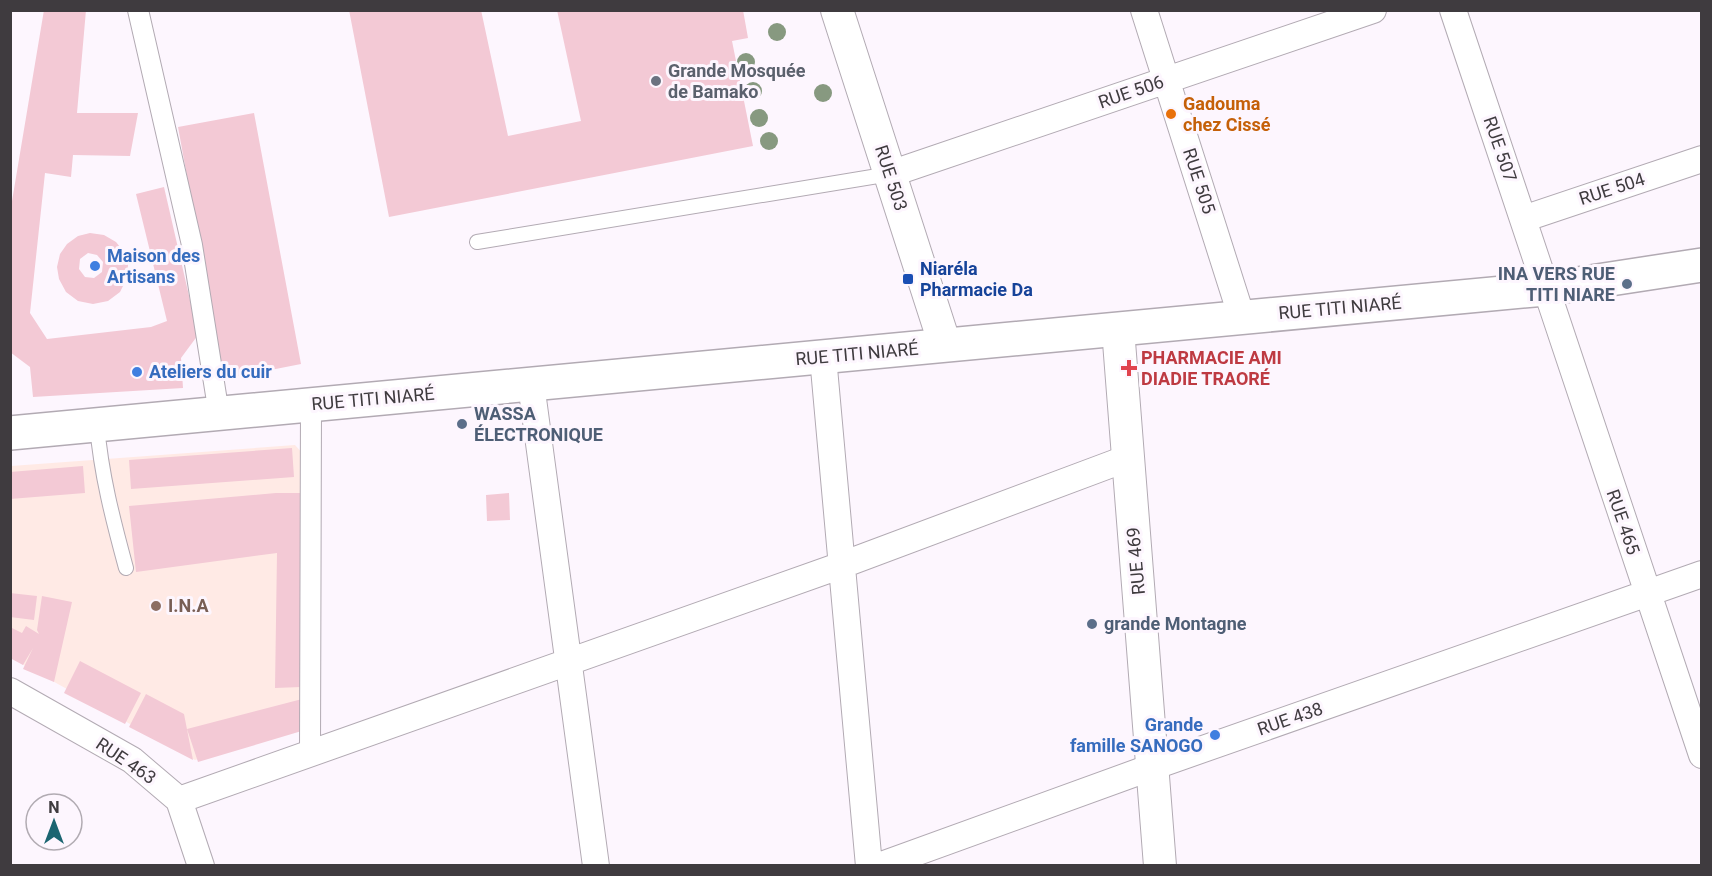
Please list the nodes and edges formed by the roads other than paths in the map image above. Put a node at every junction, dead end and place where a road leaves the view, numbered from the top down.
1 (138, 10) edge
2 (837, 10) edge
3 (1144, 10) edge
4 (1373, 10) edge
5 (1453, 10) edge
6 (1166, 81) junction
7 (1701, 159) edge
8 (890, 174) junction
9 (1523, 219) junction
10 (477, 242) dead end
11 (1701, 265) edge
12 (1545, 289) junction
13 (1242, 318) junction
14 (1118, 329) junction
15 (945, 345) junction
16 (823, 357) junction
17 (531, 384) junction
18 (311, 405) junction
19 (219, 414) junction
20 (98, 425) junction
21 (10, 433) edge
22 (1128, 458) junction
23 (842, 565) junction
24 (126, 568) dead end
25 (1701, 574) edge
26 (1647, 593) junction
27 (568, 661) junction
28 (10, 691) edge
29 (310, 753) junction
30 (1701, 755) edge
31 (1152, 767) junction
32 (179, 800) junction
33 (201, 866) edge
34 (596, 866) edge
35 (869, 866) edge
36 (879, 866) edge
37 (1160, 866) edge

1 - 19 street
2 - 8 street, RUE 503
3 - 6 street, RUE 505
4 - 6 street, RUE 506
5 - 9 street, RUE 507
6 - 8 street, RUE 506
6 - 13 street, RUE 505
7 - 9 street, RUE 504
8 - 10 lane
8 - 15 street, RUE 503
9 - 12 street, RUE 507
11 - 12 main road, RUE TITI NIARÉ
12 - 13 main road, RUE TITI NIARÉ
12 - 26 street, RUE 465
13 - 14 main road, RUE TITI NIARÉ
14 - 15 main road, RUE TITI NIARÉ
14 - 22 street, RUE 469
15 - 16 main road, RUE TITI NIARÉ
16 - 17 main road, RUE TITI NIARÉ
16 - 23 street
17 - 18 main road, RUE TITI NIARÉ
17 - 27 street
18 - 19 main road, RUE TITI NIARÉ
18 - 29 street
19 - 20 main road, RUE TITI NIARÉ
20 - 21 main road, RUE TITI NIARÉ
20 - 24 lane
22 - 23 street
22 - 31 street, RUE 469
23 - 27 street
23 - 35 street
25 - 26 street, RUE 438
26 - 30 street, RUE 465
26 - 31 street, RUE 438
27 - 29 street
27 - 34 street
28 - 32 street, RUE 463
29 - 32 street
31 - 36 street, RUE 438
31 - 37 street, RUE 469
32 - 33 street

